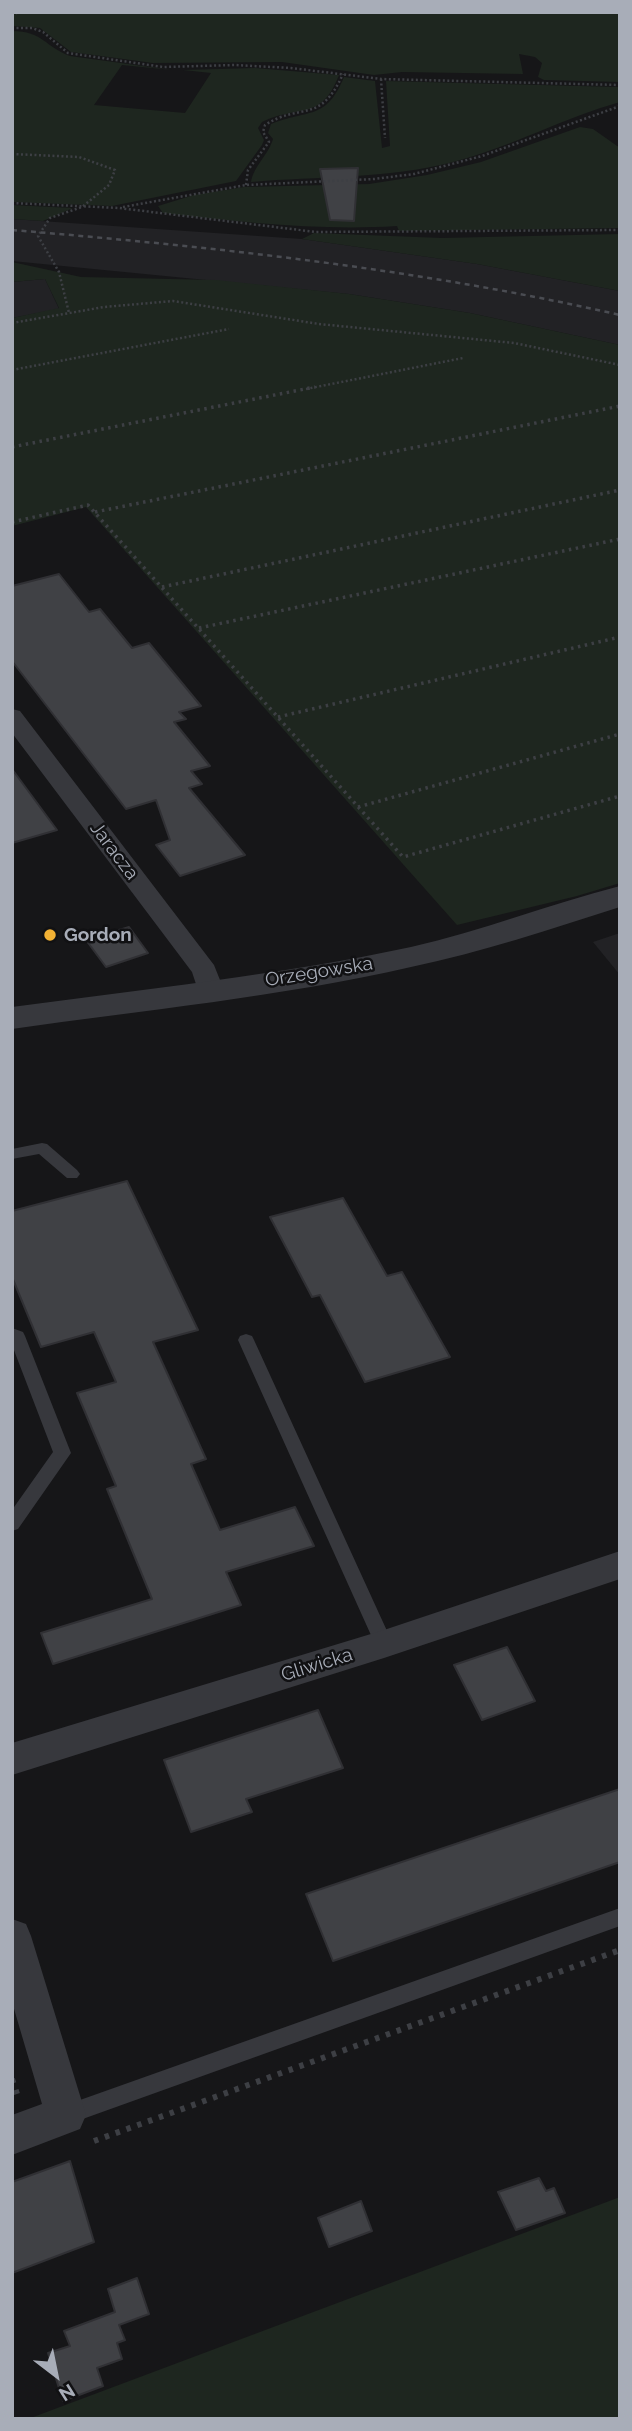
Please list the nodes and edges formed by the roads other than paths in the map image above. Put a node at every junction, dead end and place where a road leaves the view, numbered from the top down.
1 (12, 716) edge
2 (620, 896) edge
3 (210, 989) junction
4 (12, 1018) edge
5 (12, 1154) edge
6 (72, 1174) dead end
7 (12, 1334) edge
8 (246, 1340) dead end
9 (12, 1524) edge
10 (620, 1565) edge
11 (384, 1644) junction
12 (12, 1759) edge
13 (620, 1917) edge
14 (12, 1936) edge
15 (66, 2115) junction
16 (12, 2135) edge

1 - 3 street, Jaracza
2 - 3 street, Orzegowska
3 - 4 street, Orzegowska
5 - 6 lane
7 - 9 lane
8 - 11 lane
10 - 11 street, Gliwicka
11 - 12 street, Gliwicka
13 - 15 lane
14 - 15 street
15 - 16 street

